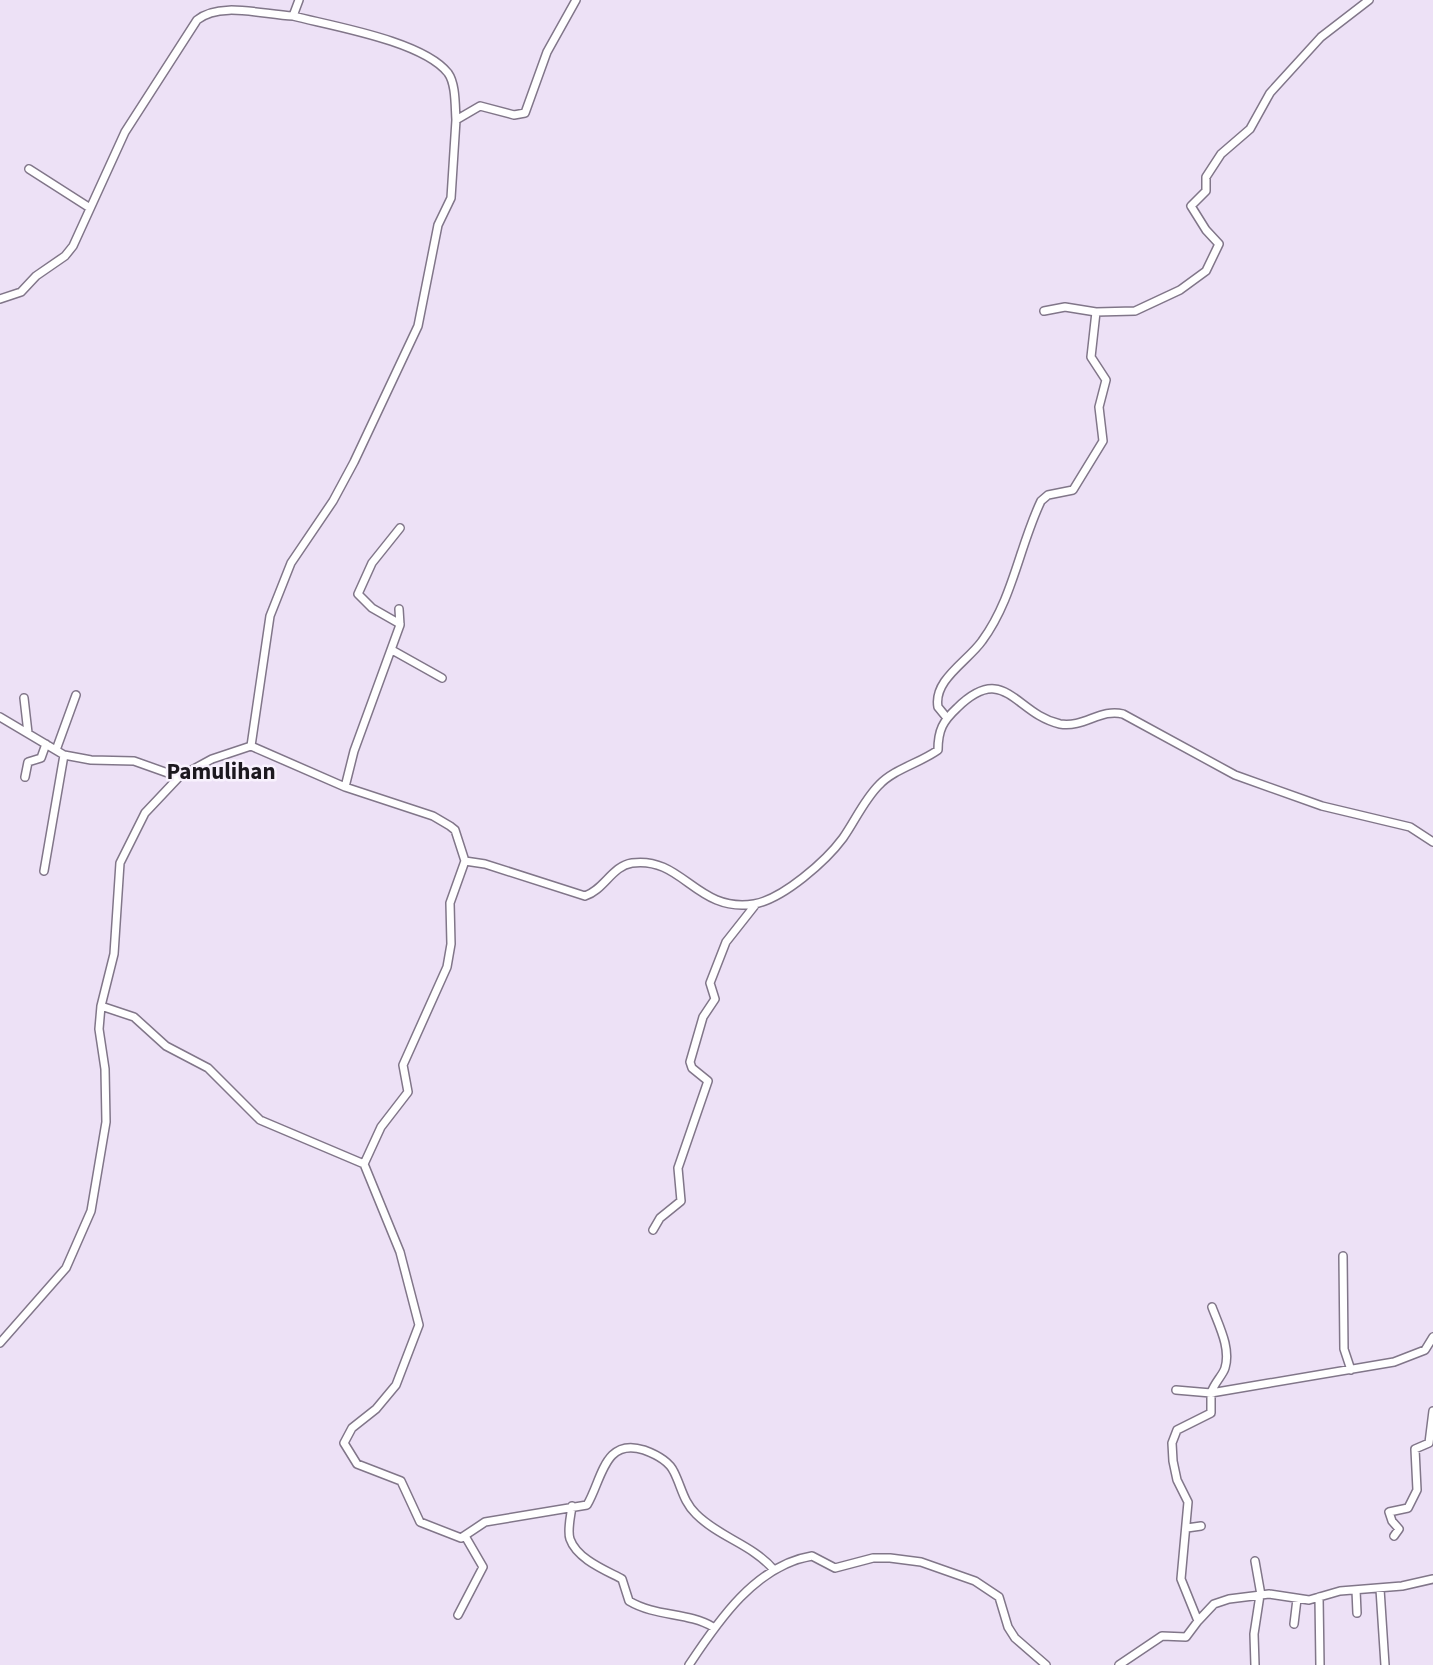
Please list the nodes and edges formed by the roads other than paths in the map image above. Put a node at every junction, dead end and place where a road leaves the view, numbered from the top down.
1 (299, 0) edge
2 (576, 0) edge
3 (1369, 0) edge
4 (293, 16) junction
5 (456, 120) junction
6 (29, 169) dead end
7 (90, 208) junction
8 (0, 299) edge
9 (1044, 311) dead end
10 (1096, 312) junction
11 (400, 528) dead end
12 (399, 609) dead end
13 (400, 624) junction
14 (392, 650) junction
15 (442, 678) dead end
16 (76, 695) dead end
17 (24, 698) dead end
18 (0, 717) edge
19 (947, 718) junction
20 (28, 733) junction
21 (47, 744) junction
22 (251, 746) junction
23 (60, 752) junction
24 (25, 777) dead end
25 (179, 777) junction
26 (345, 787) junction
27 (1433, 842) edge
28 (465, 861) junction
29 (44, 871) dead end
30 (756, 904) junction
31 (101, 1006) junction
32 (364, 1164) junction
33 (653, 1230) dead end
34 (1343, 1256) dead end
35 (1212, 1307) dead end
36 (1433, 1337) edge
37 (0, 1343) edge
38 (1351, 1370) junction
39 (1176, 1390) dead end
40 (1211, 1393) junction
41 (1433, 1410) edge
42 (572, 1506) junction
43 (1201, 1526) dead end
44 (1187, 1528) junction
45 (465, 1536) junction
46 (1394, 1536) dead end
47 (1255, 1561) dead end
48 (774, 1570) junction
49 (1433, 1579) edge
50 (1380, 1589) junction
51 (1356, 1590) junction
52 (1260, 1595) junction
53 (1319, 1597) junction
54 (1297, 1599) junction
55 (1357, 1613) dead end
56 (458, 1615) dead end
57 (1198, 1622) junction
58 (1294, 1624) dead end
59 (713, 1627) junction
60 (689, 1665) edge
61 (1046, 1665) edge
62 (1119, 1665) edge
63 (1255, 1665) edge
64 (1320, 1665) edge
65 (1385, 1665) edge

1 - 4 street
2 - 5 street
3 - 10 street
4 - 5 street
4 - 7 street
5 - 22 street
6 - 7 street
7 - 8 street
9 - 10 street
10 - 19 street
11 - 13 street
12 - 13 street
13 - 14 street
14 - 15 street
14 - 26 street
16 - 23 street
17 - 20 street
18 - 20 street
19 - 27 street
19 - 30 street
20 - 21 street
21 - 23 street
21 - 24 street
22 - 25 street
22 - 26 street
23 - 25 street
23 - 29 street
25 - 31 street
26 - 28 street
28 - 30 street
28 - 32 street
30 - 33 street
31 - 32 street
31 - 37 street
32 - 45 street
34 - 38 street
35 - 40 street
36 - 38 street
38 - 40 street
39 - 40 street
40 - 44 street
41 - 46 street
42 - 45 street
42 - 48 street
42 - 59 street
43 - 44 street
44 - 57 street
45 - 56 street
47 - 52 street
48 - 59 street
48 - 61 street
49 - 50 street
50 - 51 street
50 - 65 street
51 - 53 street
51 - 55 street
52 - 54 street
52 - 57 street
52 - 63 street
53 - 54 street
53 - 64 street
54 - 58 street
57 - 62 street
59 - 60 street

